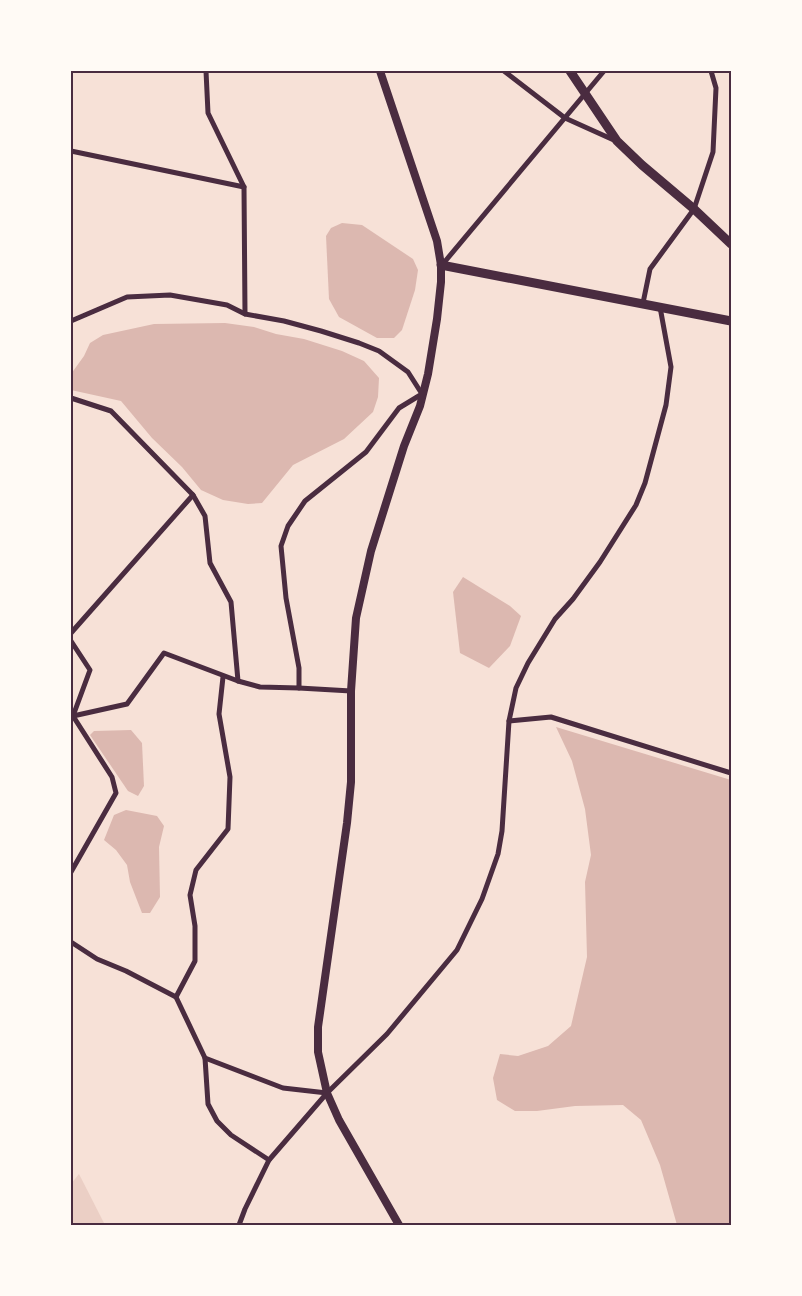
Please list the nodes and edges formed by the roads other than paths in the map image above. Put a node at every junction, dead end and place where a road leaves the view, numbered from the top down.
1 (206, 71) edge
2 (380, 71) edge
3 (504, 71) edge
4 (570, 71) edge
5 (604, 71) edge
6 (711, 71) edge
7 (585, 94) junction
8 (565, 118) junction
9 (617, 141) junction
10 (71, 151) edge
11 (244, 187) junction
12 (694, 209) junction
13 (731, 244) edge
14 (442, 265) junction
15 (643, 303) junction
16 (660, 307) junction
17 (245, 314) junction
18 (71, 321) edge
19 (731, 321) edge
20 (422, 394) junction
21 (71, 398) edge
22 (193, 495) junction
23 (71, 633) edge
24 (71, 641) edge
25 (223, 677) junction
26 (238, 681) junction
27 (299, 688) junction
28 (351, 690) junction
29 (73, 716) junction
30 (509, 721) junction
31 (731, 772) edge
32 (71, 872) edge
33 (71, 942) edge
34 (176, 997) junction
35 (204, 1058) junction
36 (327, 1093) junction
37 (270, 1160) junction
38 (239, 1225) edge
39 (399, 1225) edge

1 - 11 street
2 - 14 street
3 - 8 street
4 - 7 main road
5 - 7 street
6 - 12 street
7 - 8 street
7 - 9 main road
8 - 9 street
8 - 14 street
9 - 12 main road
10 - 11 street
11 - 17 street
12 - 13 main road
12 - 15 street
14 - 15 main road
14 - 20 street
15 - 16 main road
16 - 19 main road
16 - 30 street
17 - 18 street
17 - 20 street
20 - 27 street
20 - 28 street
21 - 22 street
22 - 23 street
22 - 26 street
24 - 29 street
25 - 26 street
25 - 29 street
25 - 34 street
26 - 27 street
27 - 28 street
28 - 36 street
29 - 32 street
30 - 31 street
30 - 36 street
33 - 34 street
34 - 35 street
35 - 36 street
35 - 37 street
36 - 37 street
36 - 39 street
37 - 38 street

